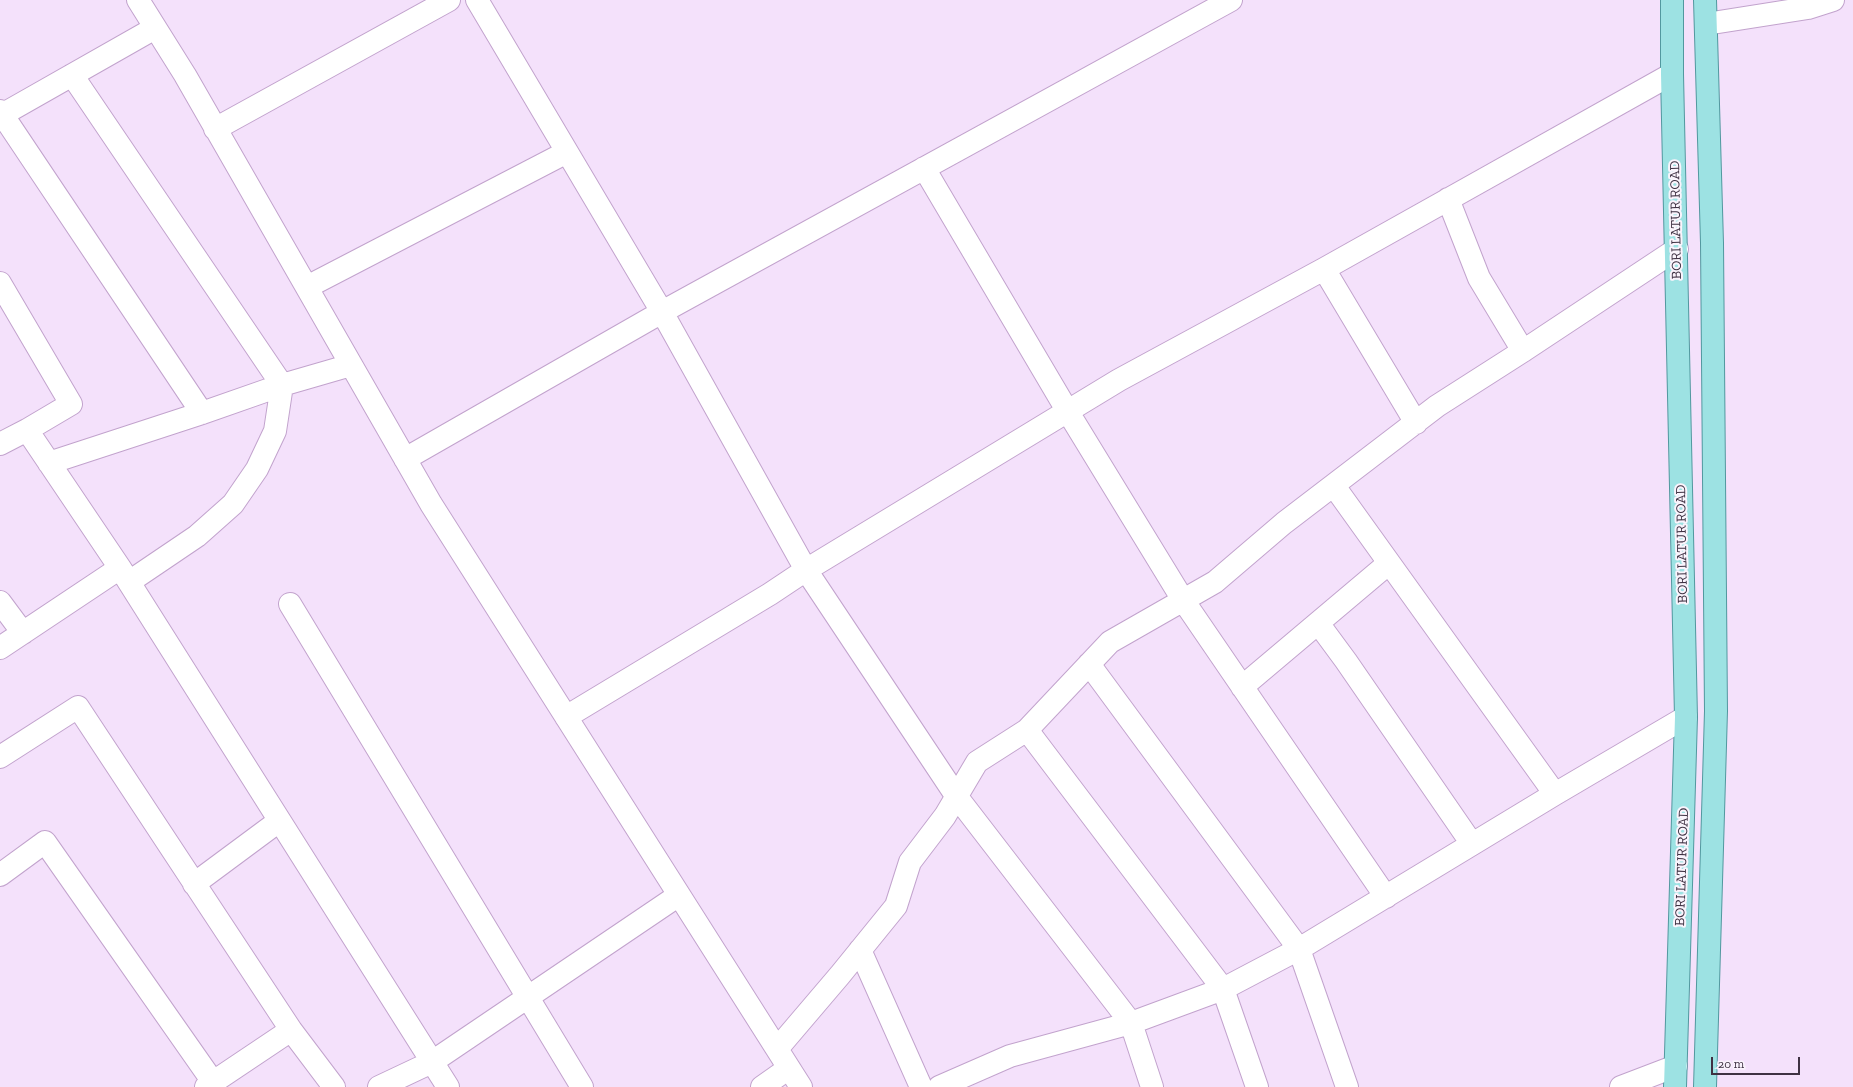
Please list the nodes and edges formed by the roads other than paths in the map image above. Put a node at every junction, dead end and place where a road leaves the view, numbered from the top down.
1 (449, 0) edge
2 (478, 0) edge
3 (1231, 0) edge
4 (1672, 0) edge
5 (1705, 0) edge
6 (1833, 0) edge
7 (140, 1) edge
8 (1706, 24) junction
9 (155, 28) junction
10 (1672, 74) junction
11 (72, 75) junction
12 (1, 114) edge
13 (215, 129) junction
14 (567, 152) junction
15 (924, 168) junction
16 (1448, 199) junction
17 (1677, 249) junction
18 (1324, 269) junction
19 (0, 283) edge
20 (307, 287) junction
21 (662, 312) junction
22 (1523, 351) junction
23 (351, 365) junction
24 (282, 385) junction
25 (1068, 412) junction
26 (202, 413) junction
27 (1416, 423) junction
28 (27, 430) junction
29 (0, 444) edge
30 (405, 459) junction
31 (49, 463) junction
32 (1334, 486) junction
33 (1389, 563) junction
34 (806, 570) junction
35 (124, 575) junction
36 (1183, 600) junction
37 (0, 602) edge
38 (290, 604) dead end
39 (1318, 623) junction
40 (23, 633) junction
41 (0, 648) edge
42 (1089, 664) junction
43 (1242, 687) junction
44 (566, 717) junction
45 (1686, 717) junction
46 (1027, 730) junction
47 (0, 757) edge
48 (1555, 794) junction
49 (957, 797) junction
50 (280, 821) junction
51 (1472, 844) junction
52 (0, 875) edge
53 (194, 884) junction
54 (679, 895) junction
55 (1386, 897) junction
56 (1299, 949) junction
57 (860, 950) junction
58 (1223, 989) junction
59 (528, 997) junction
60 (1131, 1023) junction
61 (291, 1030) junction
62 (777, 1049) junction
63 (432, 1062) junction
64 (789, 1068) junction
65 (1676, 1077) edge
66 (210, 1085) edge
67 (334, 1087) edge
68 (379, 1087) edge
69 (448, 1087) edge
70 (582, 1087) edge
71 (762, 1087) edge
72 (801, 1087) edge
73 (921, 1087) edge
74 (939, 1087) edge
75 (1152, 1087) edge
76 (1257, 1087) edge
77 (1347, 1087) edge
78 (1621, 1087) edge
79 (1706, 1087) edge

1 - 13 street
2 - 14 street
3 - 15 street
4 - 10 main road, BORI LATUR ROAD
5 - 8 main road, BORI LATUR ROAD
6 - 8 street
7 - 9 street
8 - 79 main road, BORI LATUR ROAD
9 - 11 street
9 - 13 street
10 - 16 street
10 - 17 main road, BORI LATUR ROAD
11 - 12 street
11 - 24 street
12 - 26 street
13 - 20 street
14 - 20 street
14 - 21 street
15 - 21 street
15 - 25 street
16 - 18 street
16 - 22 street
17 - 22 street
17 - 45 main road, BORI LATUR ROAD
18 - 25 street
18 - 27 street
19 - 28 street
20 - 23 street
21 - 30 street
21 - 34 street
22 - 27 street
23 - 24 street
23 - 30 street
24 - 26 street
24 - 35 street
25 - 34 street
25 - 36 street
26 - 31 street
27 - 32 street
28 - 29 street
28 - 31 street
30 - 44 street
31 - 35 street
32 - 33 street
32 - 36 street
33 - 39 street
33 - 48 street
34 - 44 street
34 - 49 street
35 - 40 street
35 - 50 street
36 - 42 street
36 - 43 street
37 - 40 street
38 - 59 street
39 - 43 street
39 - 51 street
40 - 41 street
42 - 46 street
42 - 56 street
43 - 55 street
44 - 54 street
45 - 48 street
45 - 65 main road, BORI LATUR ROAD
46 - 49 street
46 - 58 street
47 - 53 street
48 - 51 street
49 - 57 street
49 - 60 street
50 - 53 street
50 - 63 street
51 - 55 street
52 - 66 street
53 - 61 street
54 - 59 street
54 - 62 street
55 - 56 street
56 - 58 street
56 - 77 street
57 - 62 street
57 - 73 street
58 - 60 street
58 - 76 street
59 - 63 street
59 - 70 street
60 - 74 street
60 - 75 street
61 - 66 street
61 - 67 street
62 - 64 street
63 - 68 street
63 - 69 street
64 - 71 street
64 - 72 street
65 - 78 street

